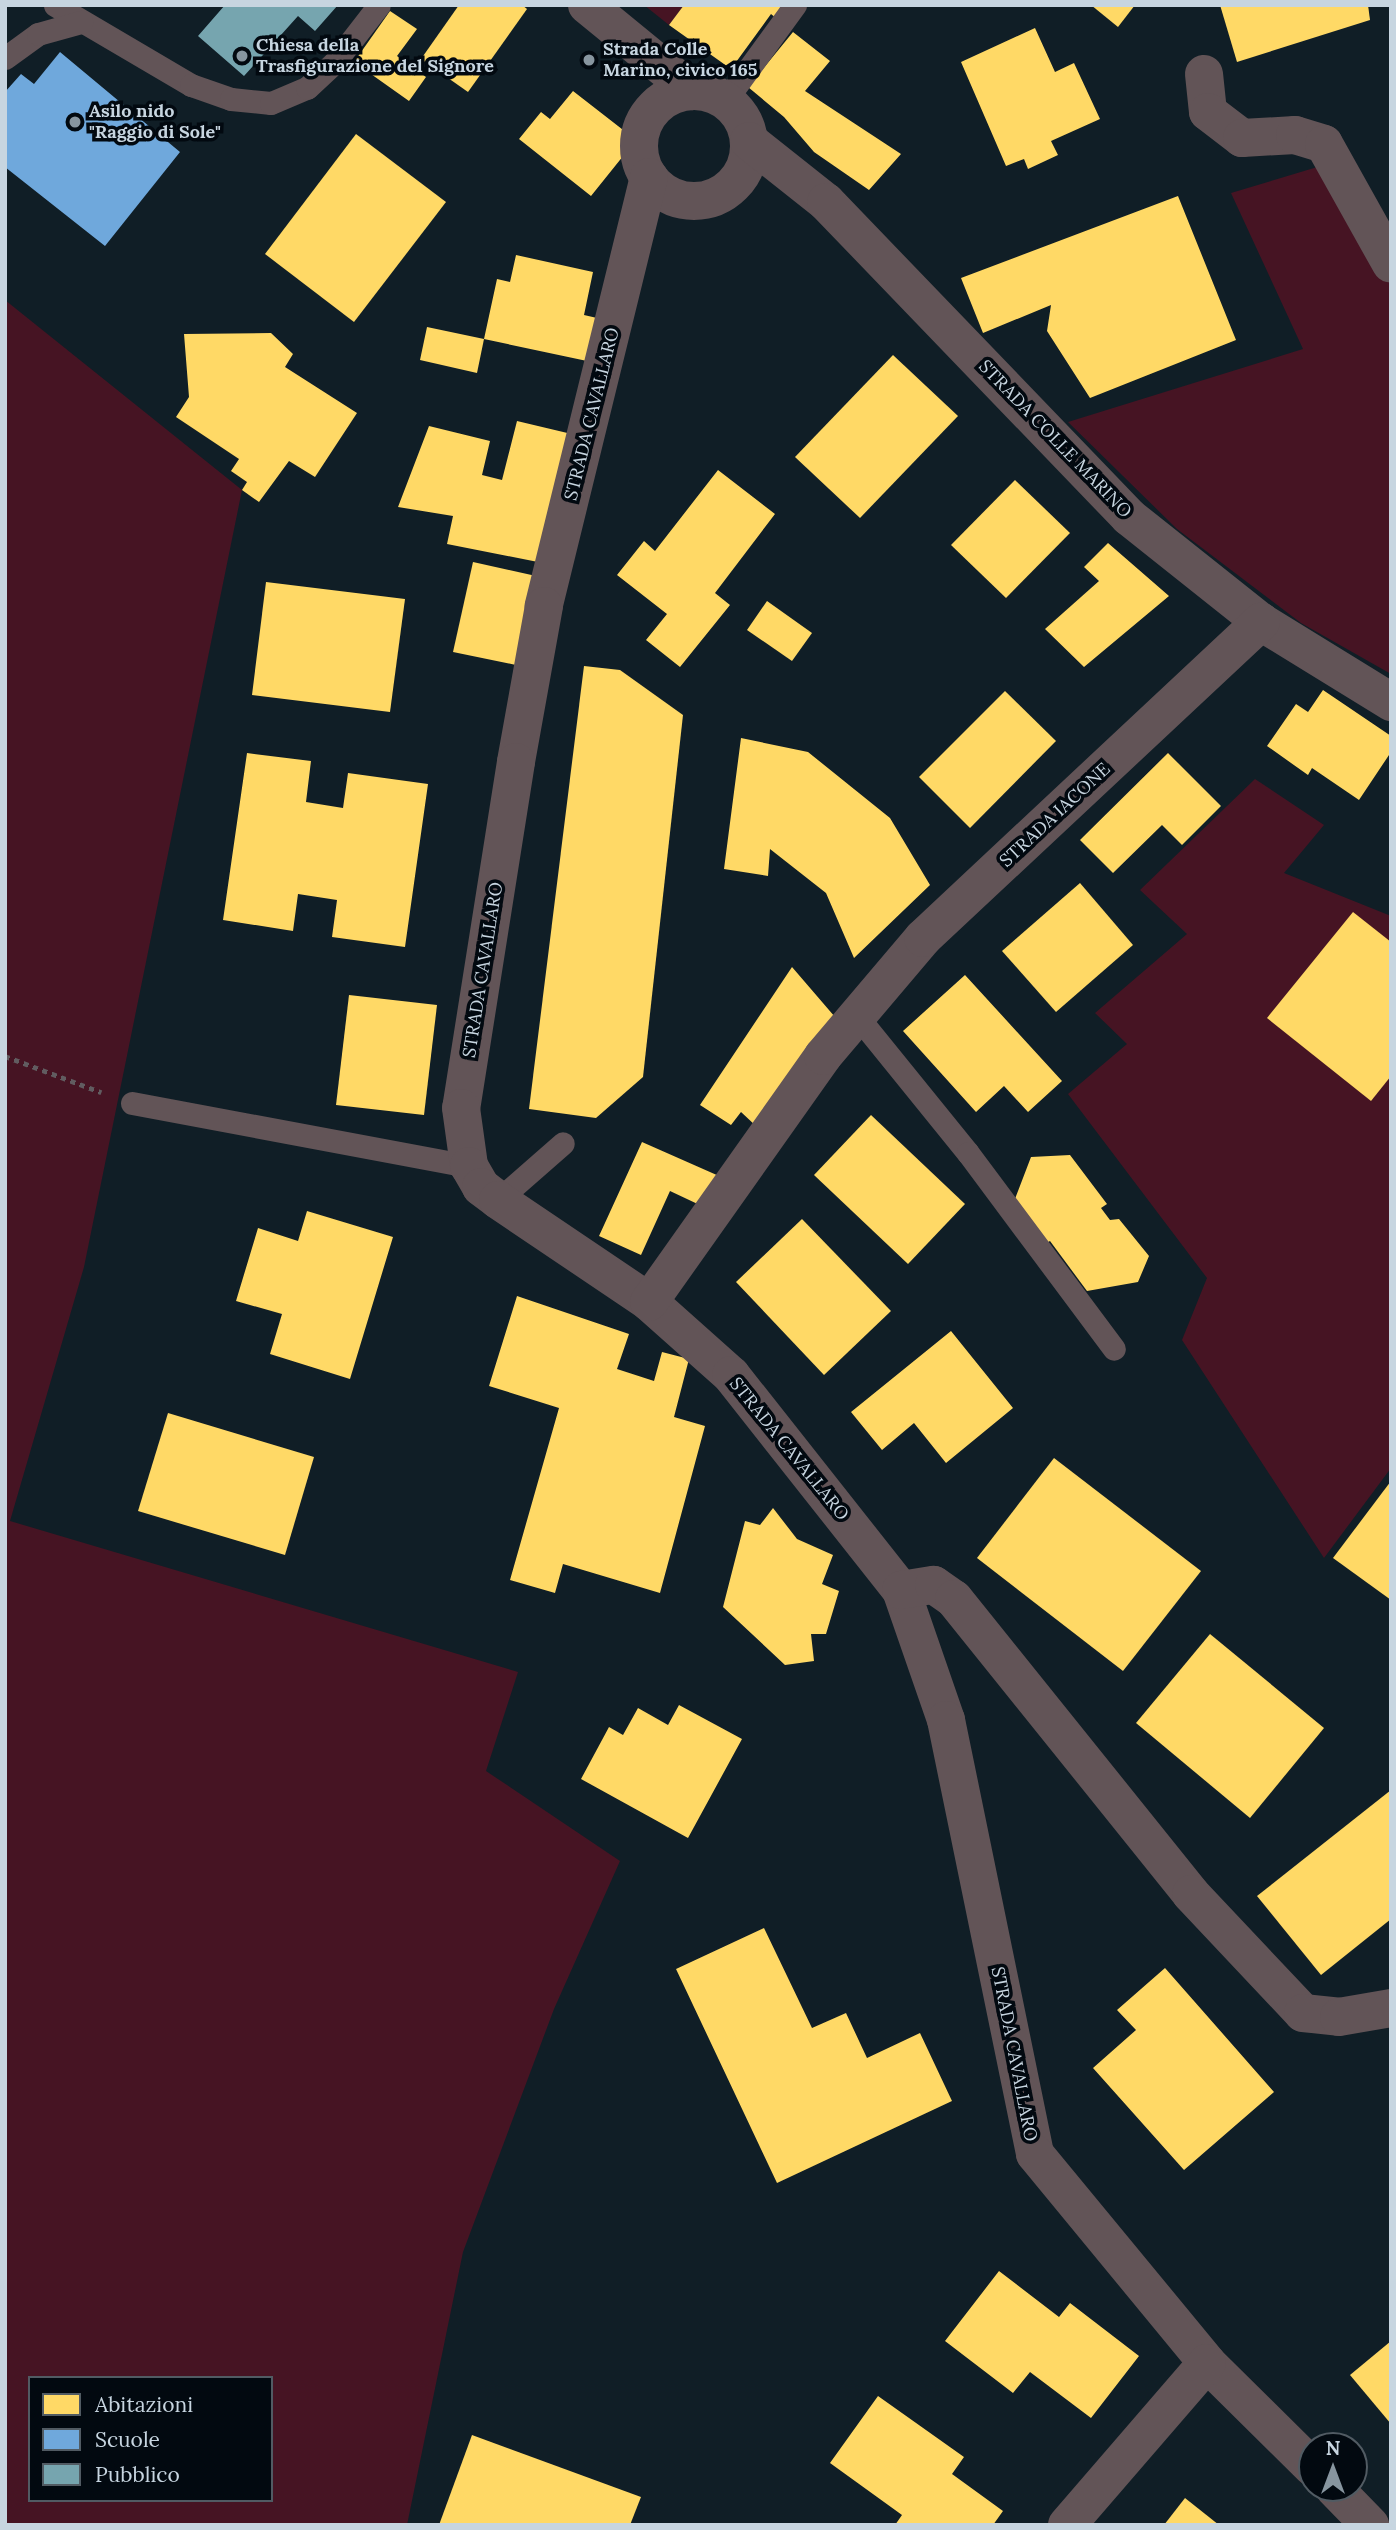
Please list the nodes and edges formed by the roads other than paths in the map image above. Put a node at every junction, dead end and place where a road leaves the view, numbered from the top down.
1 (55, 5) edge
2 (379, 5) edge
3 (587, 5) edge
4 (795, 5) edge
5 (81, 22) junction
6 (614, 32) junction
7 (5, 58) edge
8 (1203, 74) dead end
9 (708, 96) junction
10 (649, 115) junction
11 (749, 141) junction
12 (649, 177) junction
13 (1391, 264) edge
14 (1261, 622) junction
15 (1391, 702) edge
16 (857, 1016) junction
17 (132, 1103) road end
18 (563, 1143) dead end
19 (469, 1166) junction
20 (498, 1200) junction
21 (649, 1302) junction
22 (1114, 1349) dead end
23 (901, 1590) junction
24 (1391, 2008) edge
25 (1207, 2363) junction
26 (1298, 2453) edge
27 (1348, 2502) edge
28 (1066, 2525) edge
29 (1370, 2525) edge

1 - 5 lane
2 - 5 lane
3 - 6 street
4 - 9 lane
5 - 7 lane
6 - 9 street
6 - 10 street
8 - 13 street
9 - 10 street
9 - 11 street
10 - 12 street
11 - 12 street
11 - 14 street, STRADA COLLE MARINO
12 - 19 street, STRADA CAVALLARO
14 - 15 street, STRADA COLLE MARINO
14 - 16 street, STRADA IACONE
16 - 21 street, STRADA IACONE
16 - 22 lane
17 - 19 lane
18 - 20 lane
19 - 20 street, STRADA CAVALLARO
20 - 21 street, STRADA CAVALLARO
21 - 23 street, STRADA CAVALLARO
23 - 24 street
23 - 25 street, STRADA CAVALLARO
25 - 26 street, STRADA CAVALLARO
25 - 28 street
27 - 29 street

